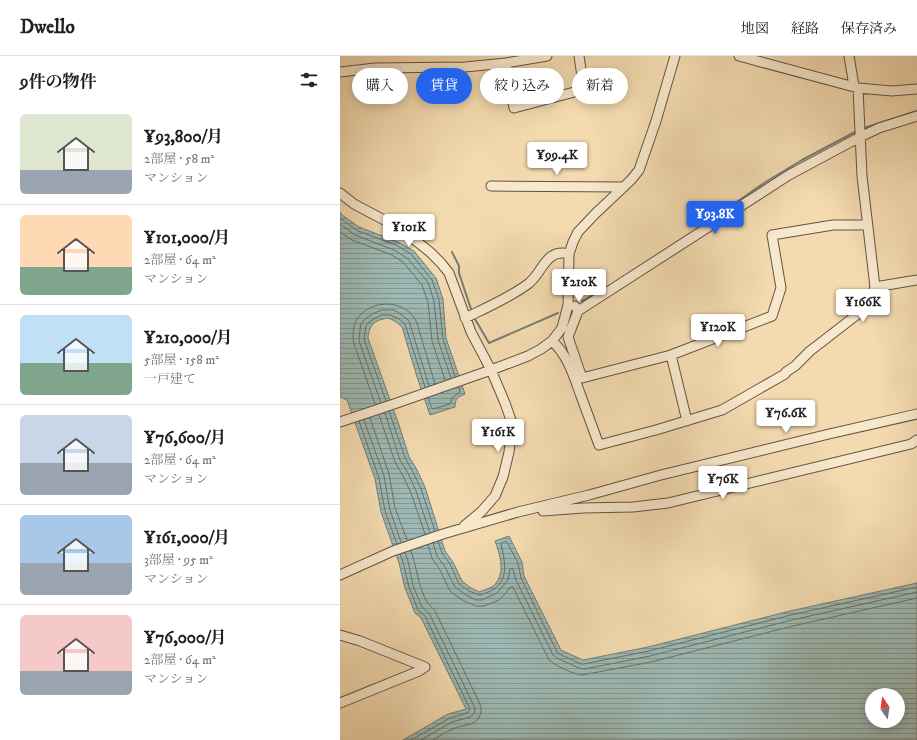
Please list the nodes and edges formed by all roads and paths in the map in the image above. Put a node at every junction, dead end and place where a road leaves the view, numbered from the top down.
1 (547, 56) edge
2 (579, 56) edge
3 (675, 56) edge
4 (739, 56) edge
5 (849, 56) edge
6 (495, 60) edge
7 (506, 63) junction
8 (340, 72) edge
9 (856, 87) junction
10 (917, 89) edge
11 (917, 116) edge
12 (860, 137) junction
13 (491, 186) dead end
14 (624, 187) junction
15 (340, 193) edge
16 (868, 225) junction
17 (569, 254) junction
18 (917, 280) edge
19 (875, 287) junction
20 (568, 305) junction
21 (578, 311) junction
22 (465, 318) junction
23 (552, 341) junction
24 (671, 355) junction
25 (489, 371) junction
26 (917, 414) edge
27 (344, 421) edge
28 (687, 421) junction
29 (917, 440) edge
30 (518, 512) junction
31 (460, 529) junction
32 (340, 575) edge
33 (340, 635) edge
34 (340, 702) edge

1 - 7 street
2 - 7 street
3 - 14 street
4 - 9 street
5 - 9 street
6 - 7 street
6 - 8 street
9 - 10 street
9 - 12 street
11 - 12 street
12 - 16 street
12 - 21 street
13 - 14 street
14 - 17 street
15 - 22 street
16 - 19 street
16 - 24 street
17 - 20 street
17 - 22 street
18 - 19 street
19 - 28 street
20 - 21 street
20 - 23 street
21 - 24 street
22 - 25 street
23 - 25 street
23 - 28 street
24 - 28 street
25 - 27 street
25 - 31 street
26 - 30 street
29 - 30 street
30 - 31 street
31 - 32 street
33 - 34 street

